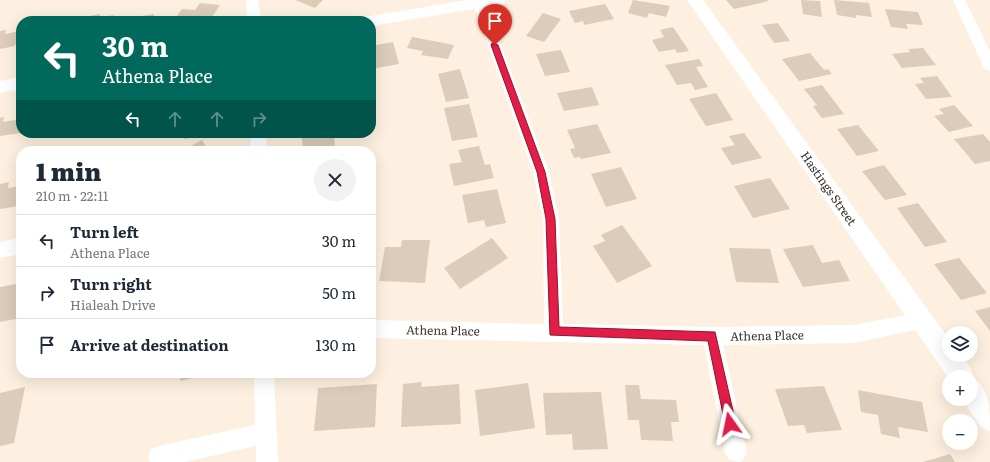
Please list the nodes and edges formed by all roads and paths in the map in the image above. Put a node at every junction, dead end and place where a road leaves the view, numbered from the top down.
1 (252, 0) edge
2 (497, 0) edge
3 (695, 0) edge
4 (959, 0) edge
5 (479, 2) edge
6 (254, 16) edge
7 (376, 20) edge
8 (990, 66) edge
9 (16, 84) edge
10 (0, 87) edge
11 (16, 247) edge
12 (0, 250) edge
13 (922, 321) junction
14 (376, 328) edge
15 (554, 331) junction
16 (712, 336) junction
17 (957, 370) edge
18 (264, 378) edge
19 (978, 400) edge
20 (990, 418) edge
21 (266, 433) junction
22 (736, 453) dead end
23 (159, 457) dead end
24 (267, 462) edge

1 - 6 street
2 - 5 street
3 - 13 street, Hastings Street
4 - 8 street
5 - 7 street
5 - 15 street
9 - 10 street
11 - 12 street
13 - 16 street, Athena Place
13 - 17 street, Hastings Street
14 - 15 street, Athena Place
15 - 16 street, Athena Place
16 - 22 street
18 - 21 street
19 - 20 street
21 - 23 street
21 - 24 street

